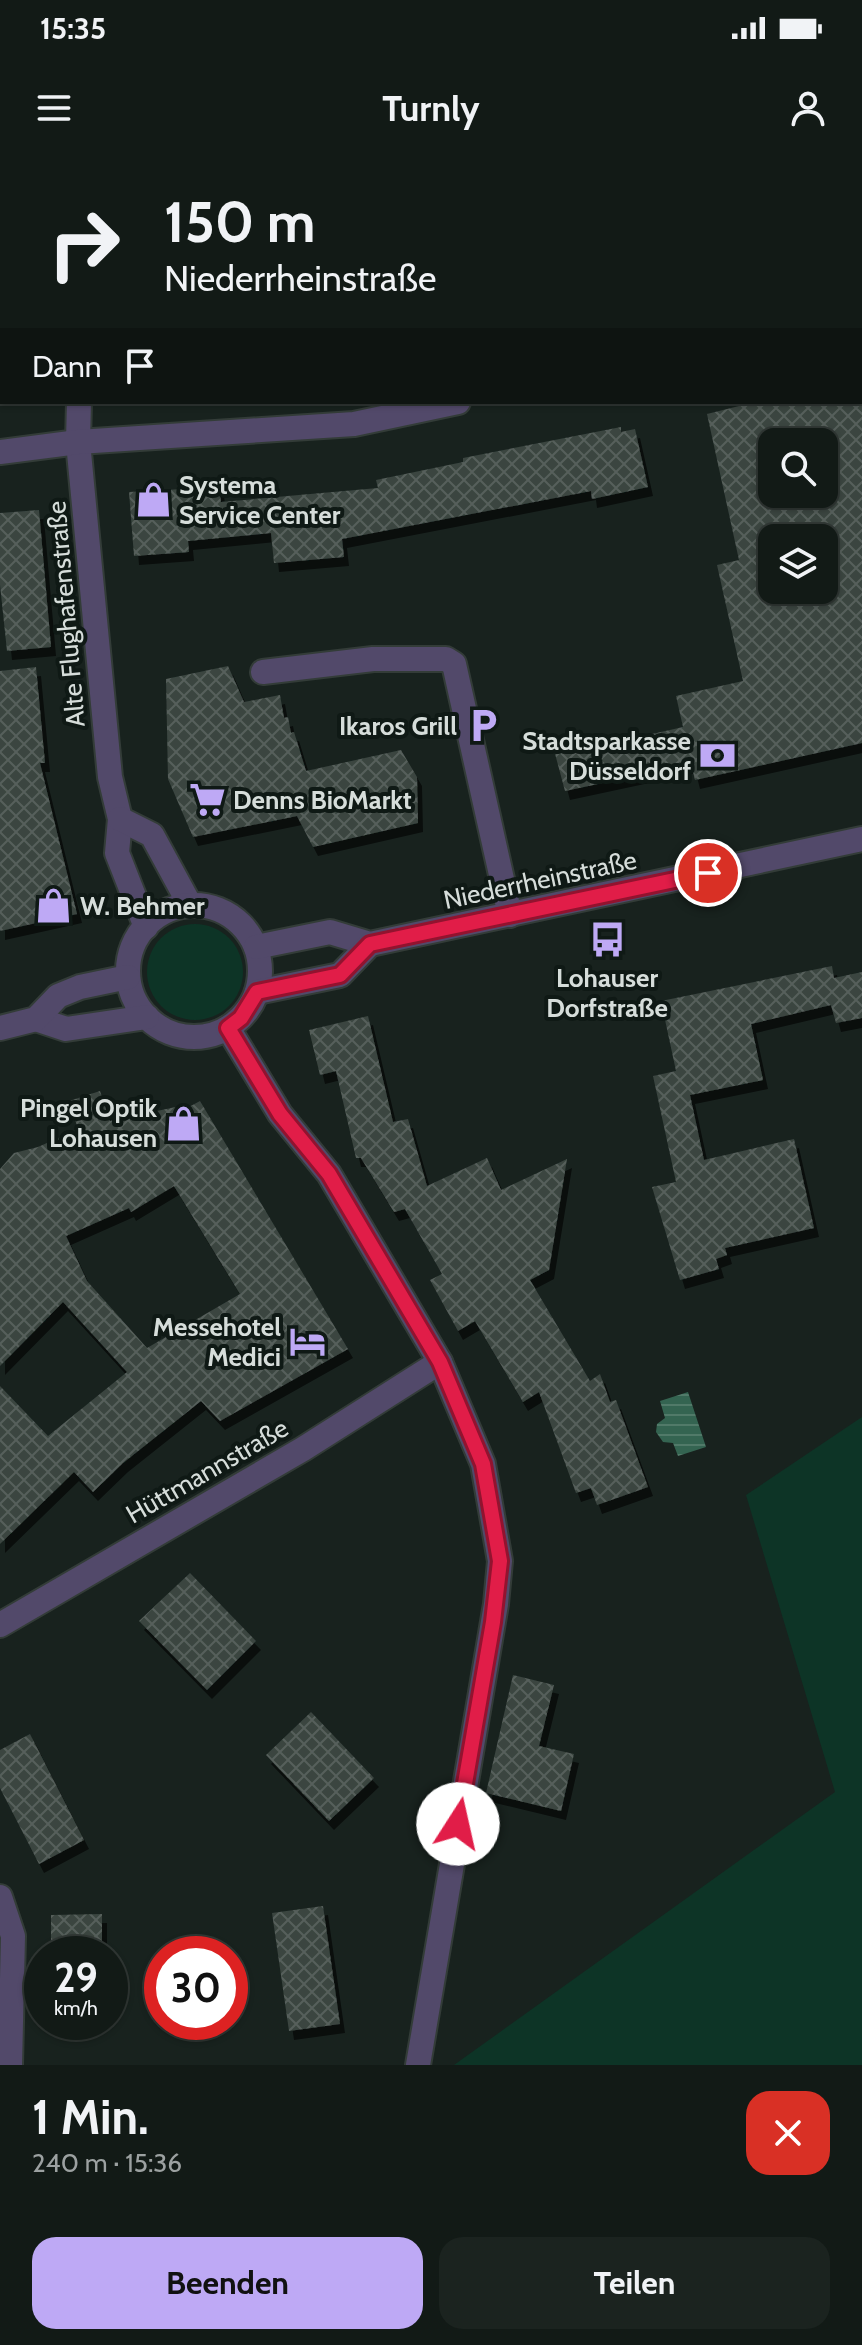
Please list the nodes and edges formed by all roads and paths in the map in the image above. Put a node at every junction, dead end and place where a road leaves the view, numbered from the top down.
1 (79, 404) edge
2 (449, 404) edge
3 (78, 442) junction
4 (0, 452) edge
5 (263, 672) dead end
6 (120, 819) junction
7 (862, 839) edge
8 (190, 905) junction
9 (510, 915) junction
10 (146, 927) junction
11 (370, 944) junction
12 (256, 947) junction
13 (128, 977) junction
14 (257, 992) junction
15 (147, 1017) junction
16 (36, 1019) junction
17 (0, 1028) edge
18 (228, 1028) junction
19 (440, 1362) junction
20 (0, 1625) edge
21 (0, 1897) edge
22 (10, 2065) edge
23 (418, 2065) edge

1 - 3 street, Alte Flughafenstraße
2 - 3 street
3 - 4 street
3 - 6 street, Alte Flughafenstraße
5 - 9 street
6 - 8 street
6 - 10 street, Alte Flughafenstraße
7 - 9 street, Niederrheinstraße
8 - 10 street
8 - 12 street
9 - 11 street, Niederrheinstraße
10 - 13 street
11 - 12 street, Niederrheinstraße
11 - 14 street
12 - 14 street
13 - 15 street
13 - 16 street
14 - 18 street
15 - 16 street
15 - 18 street
16 - 17 street
18 - 19 street
19 - 20 street, Hüttmannstraße
19 - 23 street
21 - 22 street

